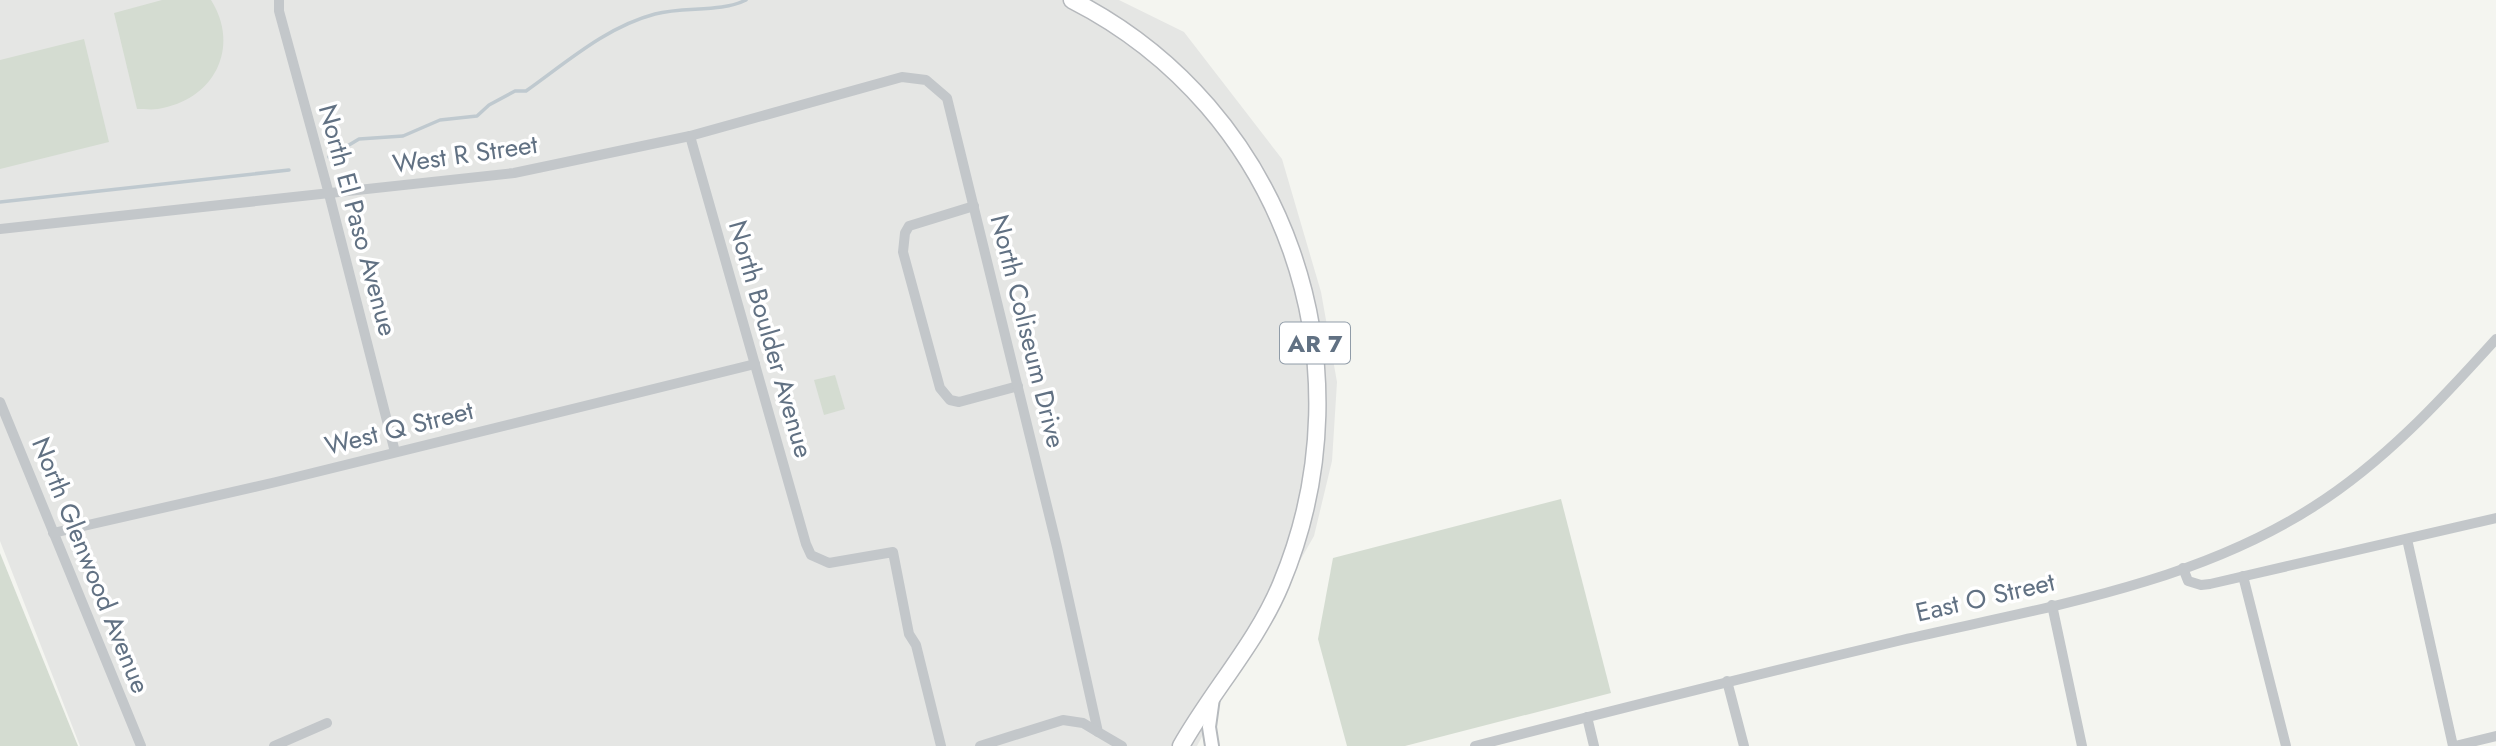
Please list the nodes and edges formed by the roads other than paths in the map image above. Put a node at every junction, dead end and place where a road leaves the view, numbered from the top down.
1 (279, 0) edge
2 (1072, 0) edge
3 (926, 80) joint
4 (690, 136) junction
5 (329, 194) junction
6 (974, 206) junction
7 (0, 229) edge
8 (2496, 340) edge
9 (755, 364) junction
10 (1018, 386) junction
11 (0, 402) edge
12 (395, 452) junction
13 (2496, 518) edge
14 (53, 533) junction
15 (2406, 539) junction
16 (2183, 568) junction
17 (2243, 576) junction
18 (2052, 605) junction
19 (1727, 681) junction
20 (1213, 693) junction
21 (1587, 717) junction
22 (327, 723) dead end
23 (1098, 732) junction
24 (2496, 736) edge
25 (141, 746) edge
26 (274, 746) edge
27 (941, 746) edge
28 (981, 746) edge
29 (1122, 746) edge
30 (1181, 746) edge
31 (1212, 746) edge
32 (1475, 746) edge
33 (1594, 746) edge
34 (1744, 746) edge
35 (2082, 746) edge
36 (2286, 746) edge
37 (2454, 746) edge

1 - 5 street, North El Paso Avenue
2 - 20 highway, AR 7
3 - 4 street, West R Street
3 - 6 street, North Coliseum Drive
4 - 5 street, West R Street
4 - 9 street, North Boulder Avenue
5 - 7 street, West R Street
5 - 12 street, North El Paso Avenue
6 - 10 street, North Coliseum Drive
6 - 10 street
8 - 16 street, East O Street
9 - 12 street, West Q Street
9 - 27 street, North Boulder Avenue
10 - 23 street, North Coliseum Drive
11 - 14 street, North Glenwood Avenue
12 - 14 street, West Q Street
13 - 15 street
14 - 25 street, North Glenwood Avenue
15 - 17 street
15 - 37 street
16 - 17 street
16 - 18 street, East O Street
17 - 36 street
18 - 19 street, East O Street
18 - 35 street
19 - 21 street, East O Street
19 - 34 street
20 - 30 highway, AR 7
20 - 31 main road
21 - 32 street, East O Street
21 - 33 street
22 - 26 street
23 - 28 street
23 - 29 street
24 - 37 street

